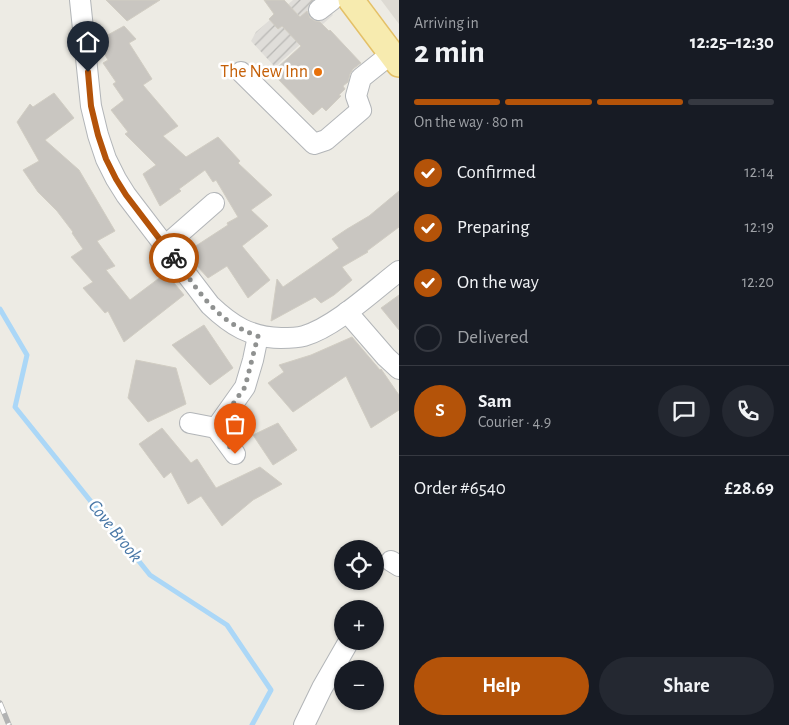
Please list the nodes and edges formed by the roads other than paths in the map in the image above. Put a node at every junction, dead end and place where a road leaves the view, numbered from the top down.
1 (80, 0) edge
2 (351, 0) edge
3 (395, 59) edge
4 (240, 72) dead end
5 (214, 203) dead end
6 (165, 246) junction
7 (399, 271) edge
8 (347, 312) junction
9 (258, 336) junction
10 (399, 369) edge
11 (190, 423) dead end
12 (216, 428) junction
13 (235, 454) dead end
14 (344, 650) edge
15 (304, 725) edge

1 - 6 street
2 - 3 main road
3 - 4 street
5 - 6 street
6 - 9 street
7 - 8 street
8 - 9 street
8 - 10 street
9 - 12 street
11 - 12 street
12 - 13 street
14 - 15 street

